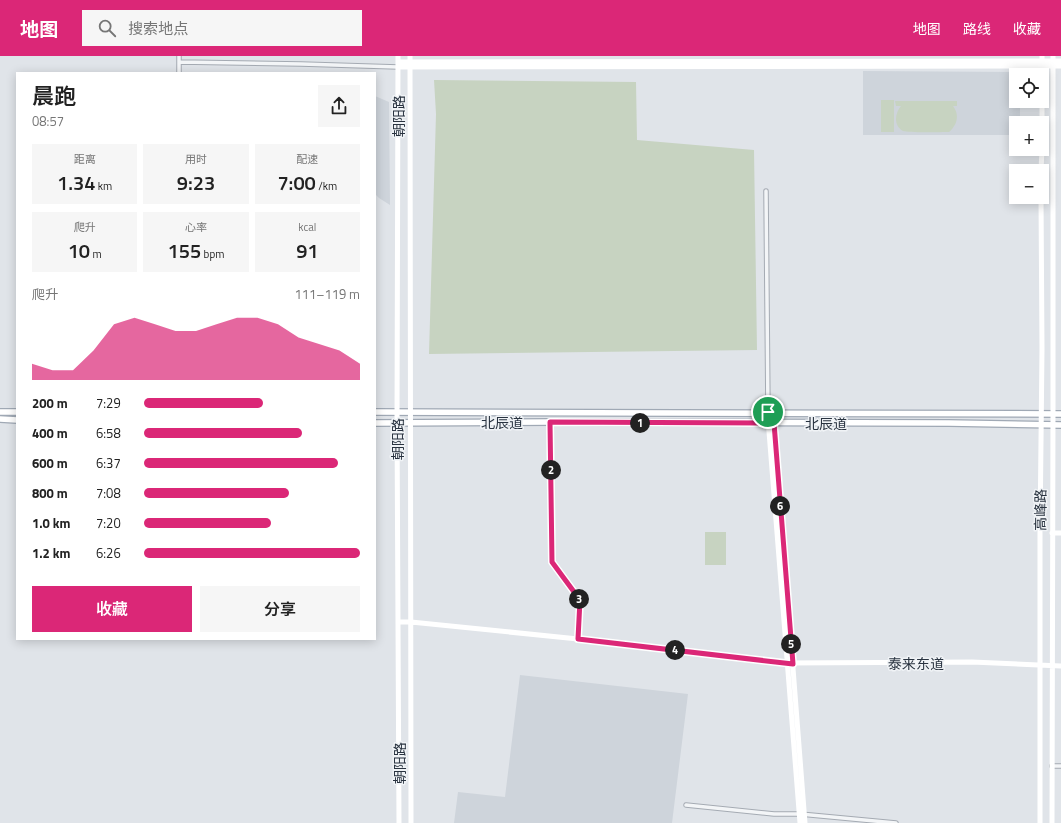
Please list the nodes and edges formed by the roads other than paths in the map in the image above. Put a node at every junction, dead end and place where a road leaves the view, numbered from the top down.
1 (180, 56) edge
2 (1042, 61) edge
3 (1053, 61) edge
4 (1061, 61) edge
5 (180, 62) junction
6 (398, 62) edge
7 (410, 62) edge
8 (1061, 66) edge
9 (180, 72) edge
10 (766, 191) dead end
11 (1041, 204) edge
12 (0, 411) edge
13 (16, 412) edge
14 (376, 412) edge
15 (397, 412) junction
16 (410, 412) junction
17 (768, 412) junction
18 (1041, 413) junction
19 (1053, 414) junction
20 (1061, 414) edge
21 (16, 420) edge
22 (0, 421) edge
23 (397, 422) junction
24 (410, 422) junction
25 (550, 422) junction
26 (376, 423) edge
27 (771, 423) junction
28 (1041, 424) junction
29 (1053, 425) junction
30 (1061, 425) edge
31 (1052, 533) junction
32 (1061, 533) edge
33 (398, 622) junction
34 (411, 622) junction
35 (578, 639) junction
36 (790, 664) junction
37 (1040, 664) junction
38 (1052, 665) junction
39 (1061, 666) edge
40 (1052, 766) junction
41 (1061, 766) edge
42 (686, 804) dead end
43 (802, 814) junction
44 (399, 823) edge
45 (411, 823) edge
46 (800, 823) edge
47 (805, 823) edge
48 (896, 823) edge
49 (1040, 823) edge
50 (1052, 823) edge

1 - 5 street
2 - 3 main road
2 - 7 main road
3 - 4 main road
3 - 8 main road
3 - 19 main road, 高峰路
5 - 6 street
5 - 9 street
6 - 7 main road
6 - 15 main road, 朝阳路
7 - 16 main road, 朝阳路
10 - 17 street
11 - 18 main road, 高峰路
12 - 13 main road
14 - 15 main road, 北辰道
15 - 16 main road, 北辰道
15 - 23 main road, 朝阳路
16 - 17 main road, 北辰道
16 - 24 main road, 朝阳路
17 - 18 main road, 北辰道
17 - 27 main road
18 - 19 main road, 北辰道
18 - 28 main road, 高峰路
19 - 20 main road, 北辰道
19 - 29 main road, 高峰路
21 - 22 main road
23 - 24 main road, 北辰道
23 - 26 main road, 北辰道
23 - 33 main road, 朝阳路
24 - 25 main road, 北辰道
24 - 34 main road, 朝阳路
25 - 27 main road, 北辰道
25 - 35 street
27 - 28 main road, 北辰道
27 - 36 main road
28 - 29 main road, 北辰道
28 - 37 main road, 高峰路
29 - 30 main road, 北辰道
29 - 31 main road, 高峰路
31 - 32 main road
31 - 38 main road, 高峰路
33 - 34 main road, 泰来东道
33 - 44 main road, 朝阳路
34 - 35 main road, 泰来东道
34 - 45 main road, 朝阳路
35 - 36 main road, 泰来东道
36 - 37 main road, 泰来东道
36 - 43 main road
37 - 38 main road, 泰来东道
37 - 49 main road, 高峰路
38 - 39 main road, 泰来东道
38 - 40 main road, 高峰路
40 - 41 street
40 - 50 main road, 高峰路
42 - 43 street
43 - 46 main road
43 - 47 main road
43 - 48 street

